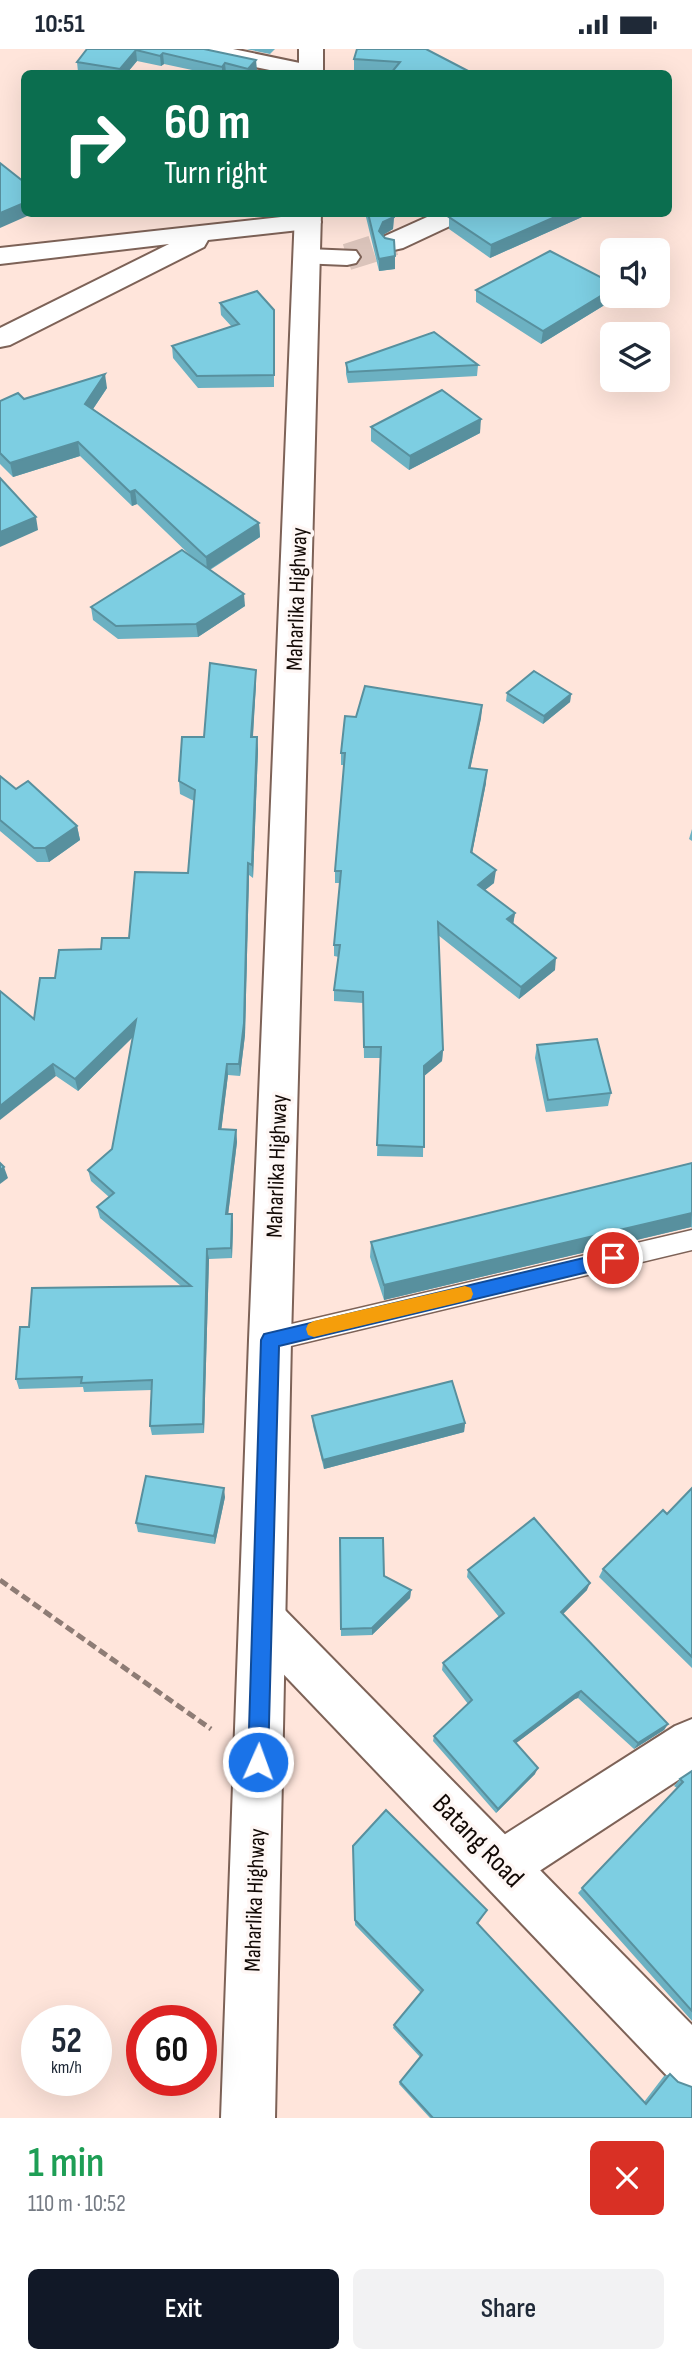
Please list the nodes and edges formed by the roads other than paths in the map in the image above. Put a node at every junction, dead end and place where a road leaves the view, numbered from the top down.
1 (199, 49) edge
2 (311, 65) edge
3 (449, 217) edge
4 (308, 231) edge
5 (211, 233) junction
6 (394, 242) tunnel mouth
7 (0, 256) edge
8 (347, 257) dead end
9 (0, 339) edge
10 (692, 1240) edge
11 (270, 1340) junction
12 (263, 1620) junction
13 (692, 1743) edge
14 (503, 1865) junction
15 (692, 2063) edge
16 (248, 2118) edge

1 - 2 main road
3 - 6 main road
4 - 5 main road
4 - 8 main road
4 - 11 main road, Maharlika Highway
5 - 7 main road
5 - 9 main road
10 - 11 lane
11 - 12 main road, Maharlika Highway
12 - 14 main road, Batang Road
12 - 16 main road, Maharlika Highway
13 - 14 main road
14 - 15 main road, Batang Road

